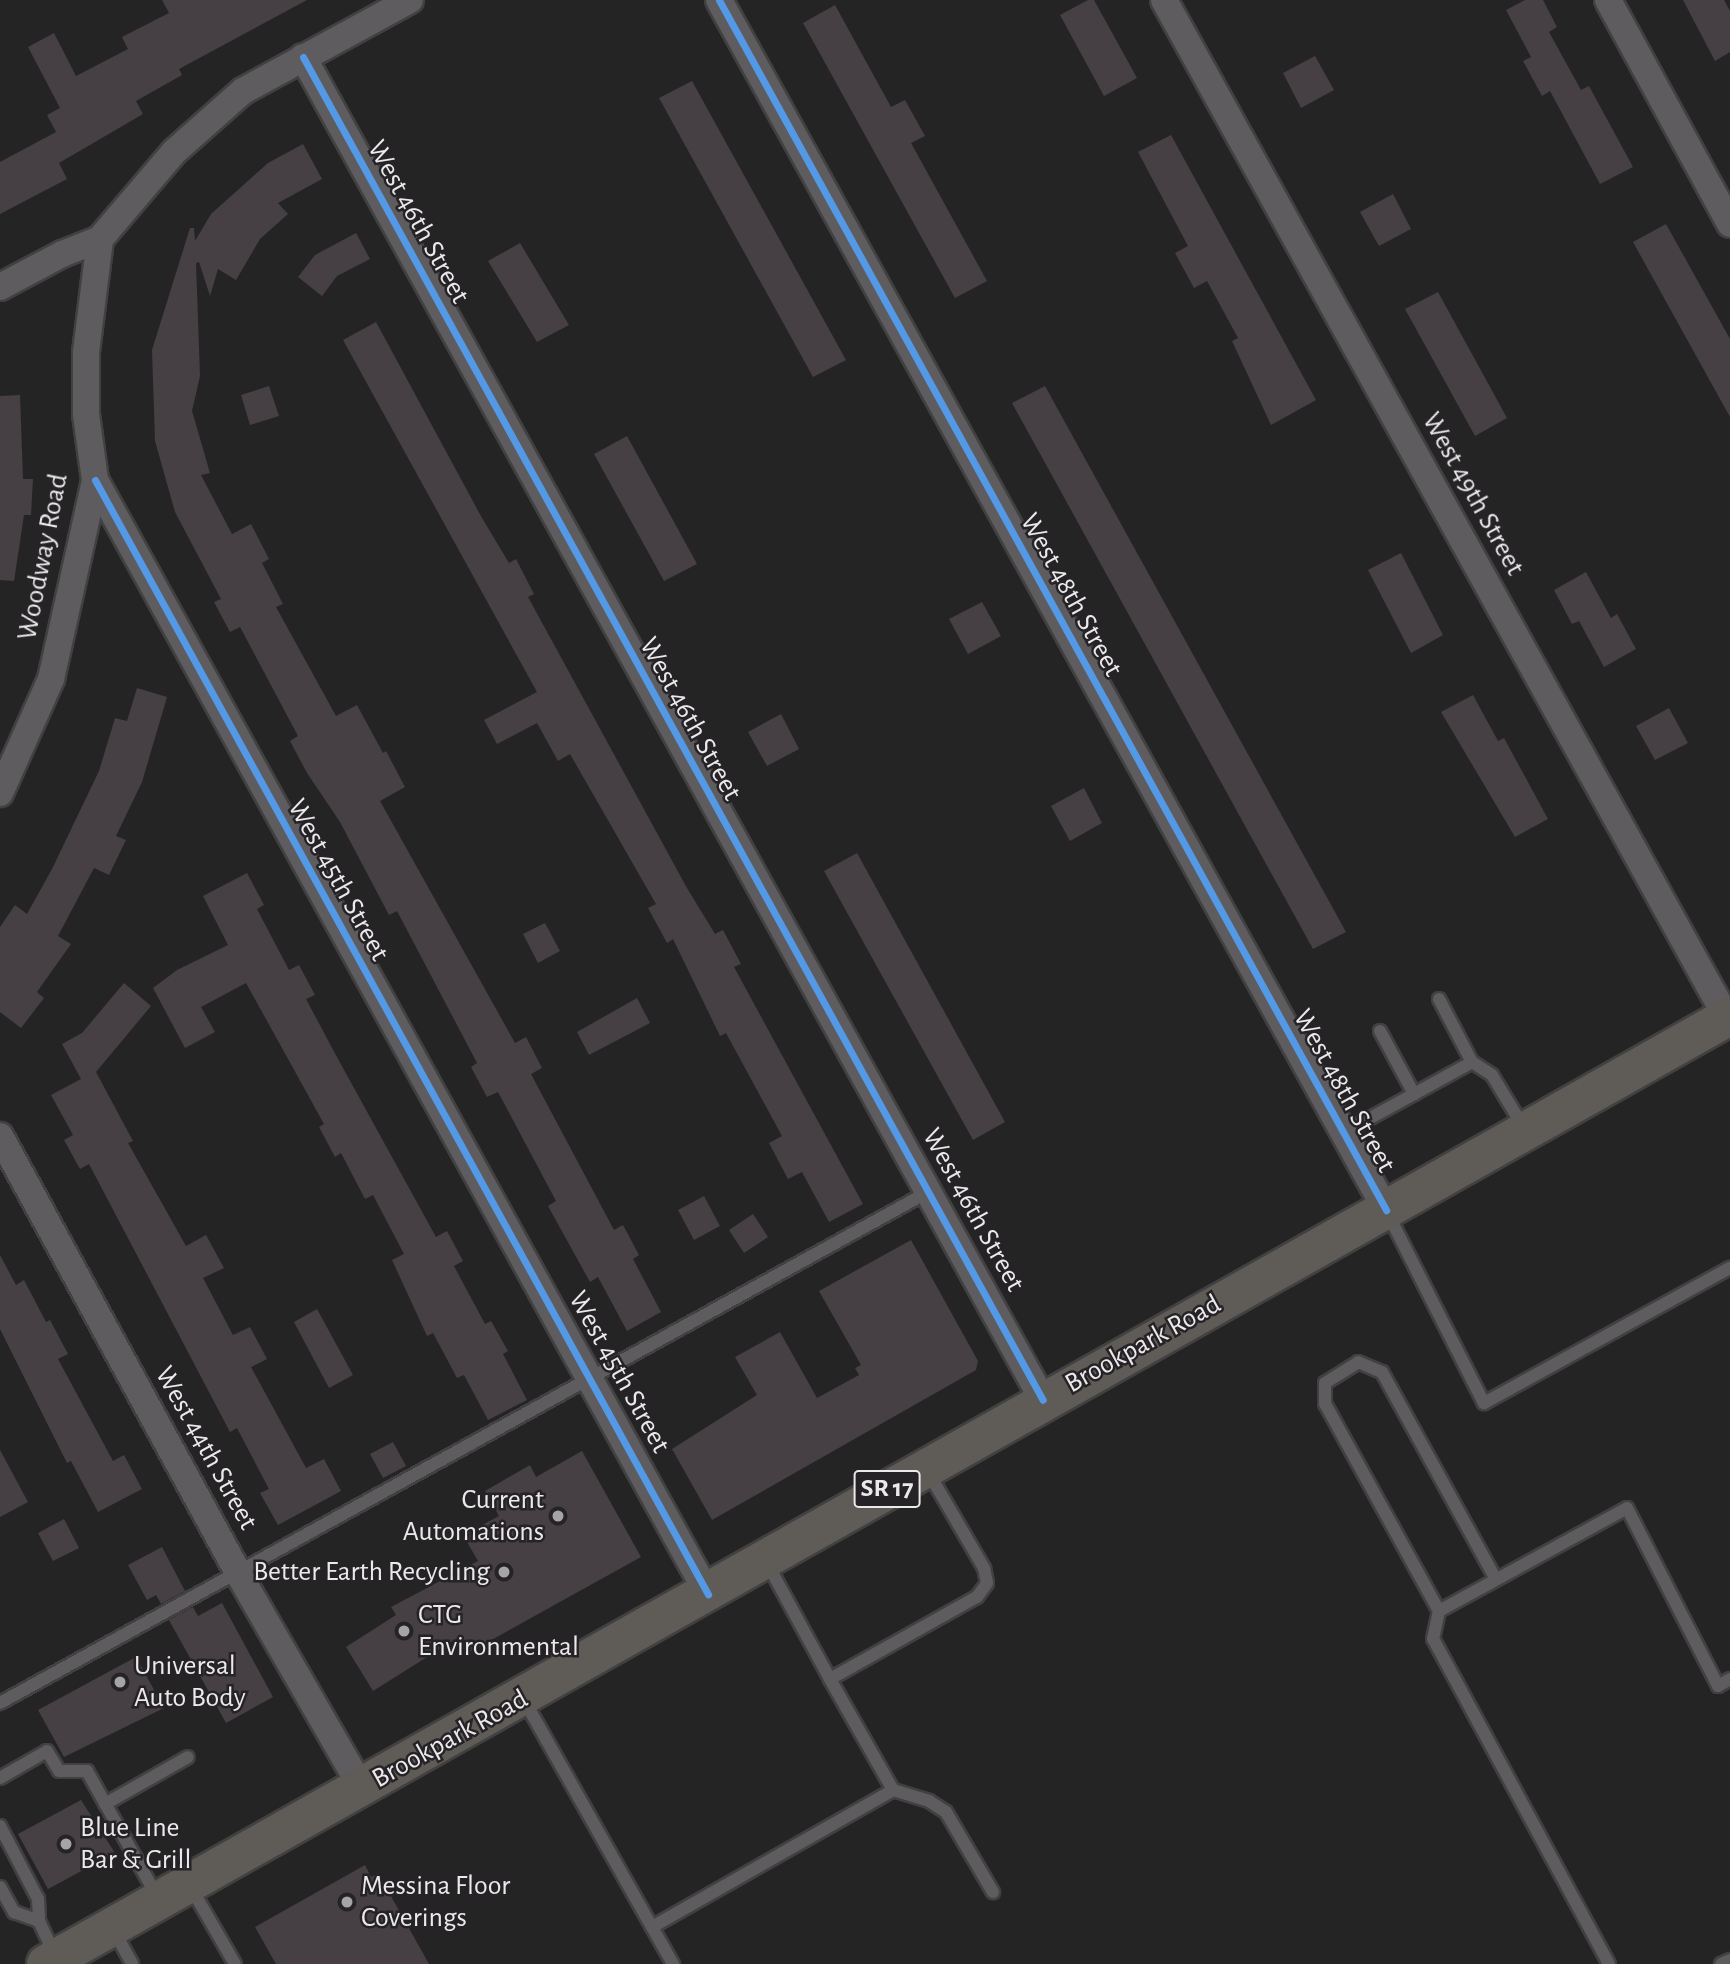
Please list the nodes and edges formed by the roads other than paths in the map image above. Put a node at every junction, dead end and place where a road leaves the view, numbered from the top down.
1 (410, 0) edge
2 (719, 0) edge
3 (1164, 0) edge
4 (1608, 0) edge
5 (303, 57) junction
6 (1730, 224) edge
7 (100, 239) junction
8 (0, 287) edge
9 (95, 480) junction
10 (0, 793) edge
11 (1439, 999) dead end
12 (1728, 1017) edge
13 (1380, 1031) dead end
14 (1472, 1062) junction
15 (1415, 1094) junction
16 (1526, 1131) junction
17 (1343, 1133) junction
18 (0, 1136) edge
19 (926, 1193) junction
20 (1386, 1210) junction
21 (1730, 1268) edge
22 (588, 1382) junction
23 (1044, 1400) junction
24 (925, 1467) junction
25 (765, 1560) junction
26 (237, 1571) junction
27 (1496, 1579) junction
28 (708, 1594) junction
29 (1439, 1611) junction
30 (830, 1679) junction
31 (1730, 1679) edge
32 (522, 1698) junction
33 (0, 1703) edge
34 (188, 1758) dead end
35 (0, 1778) edge
36 (362, 1788) junction
37 (892, 1790) junction
38 (105, 1804) junction
39 (0, 1826) edge
40 (0, 1887) edge
41 (993, 1892) dead end
42 (175, 1894) junction
43 (39, 1921) junction
44 (652, 1927) junction
45 (112, 1928) junction
46 (1730, 1960) edge
47 (51, 1961) edge
48 (132, 1964) edge
49 (235, 1964) edge
50 (673, 1964) edge
51 (1609, 1964) edge
52 (1721, 1964) edge

1 - 5 street
2 - 17 street, West 48th Street
3 - 12 street, West 49th Street
4 - 6 street
5 - 7 street
5 - 19 street, West 46th Street
7 - 8 street
7 - 9 street, Woodway Road
9 - 10 street, Woodway Road
9 - 22 street, West 45th Street
11 - 14 lane
12 - 16 main road, Brookpark Road / SR 17
13 - 15 lane
14 - 15 lane
14 - 16 lane
15 - 17 lane
16 - 20 main road, Brookpark Road / SR 17
17 - 20 street, West 48th Street
18 - 26 street, West 44th Street
19 - 22 lane
19 - 23 street, West 46th Street
20 - 21 lane
20 - 23 main road, Brookpark Road / SR 17
22 - 26 lane
22 - 28 street, West 45th Street
23 - 24 main road, Brookpark Road / SR 17
24 - 25 main road, Brookpark Road / SR 17
24 - 30 lane
25 - 28 main road, Brookpark Road / SR 17
25 - 30 lane
26 - 33 lane
26 - 36 street, West 44th Street
27 - 29 lane
27 - 29 lane
27 - 31 lane
28 - 32 main road, Brookpark Road / SR 17
29 - 51 lane
30 - 37 lane
32 - 36 main road, Brookpark Road / SR 17
32 - 44 lane
34 - 38 lane
35 - 38 lane
36 - 42 main road, Brookpark Road / SR 17
37 - 41 lane
37 - 44 lane
38 - 42 lane
39 - 43 lane
40 - 43 lane
42 - 45 main road, Brookpark Road / SR 17
42 - 49 lane
43 - 47 lane
44 - 50 lane
45 - 47 main road, Brookpark Road / SR 17
45 - 48 lane
46 - 52 lane

